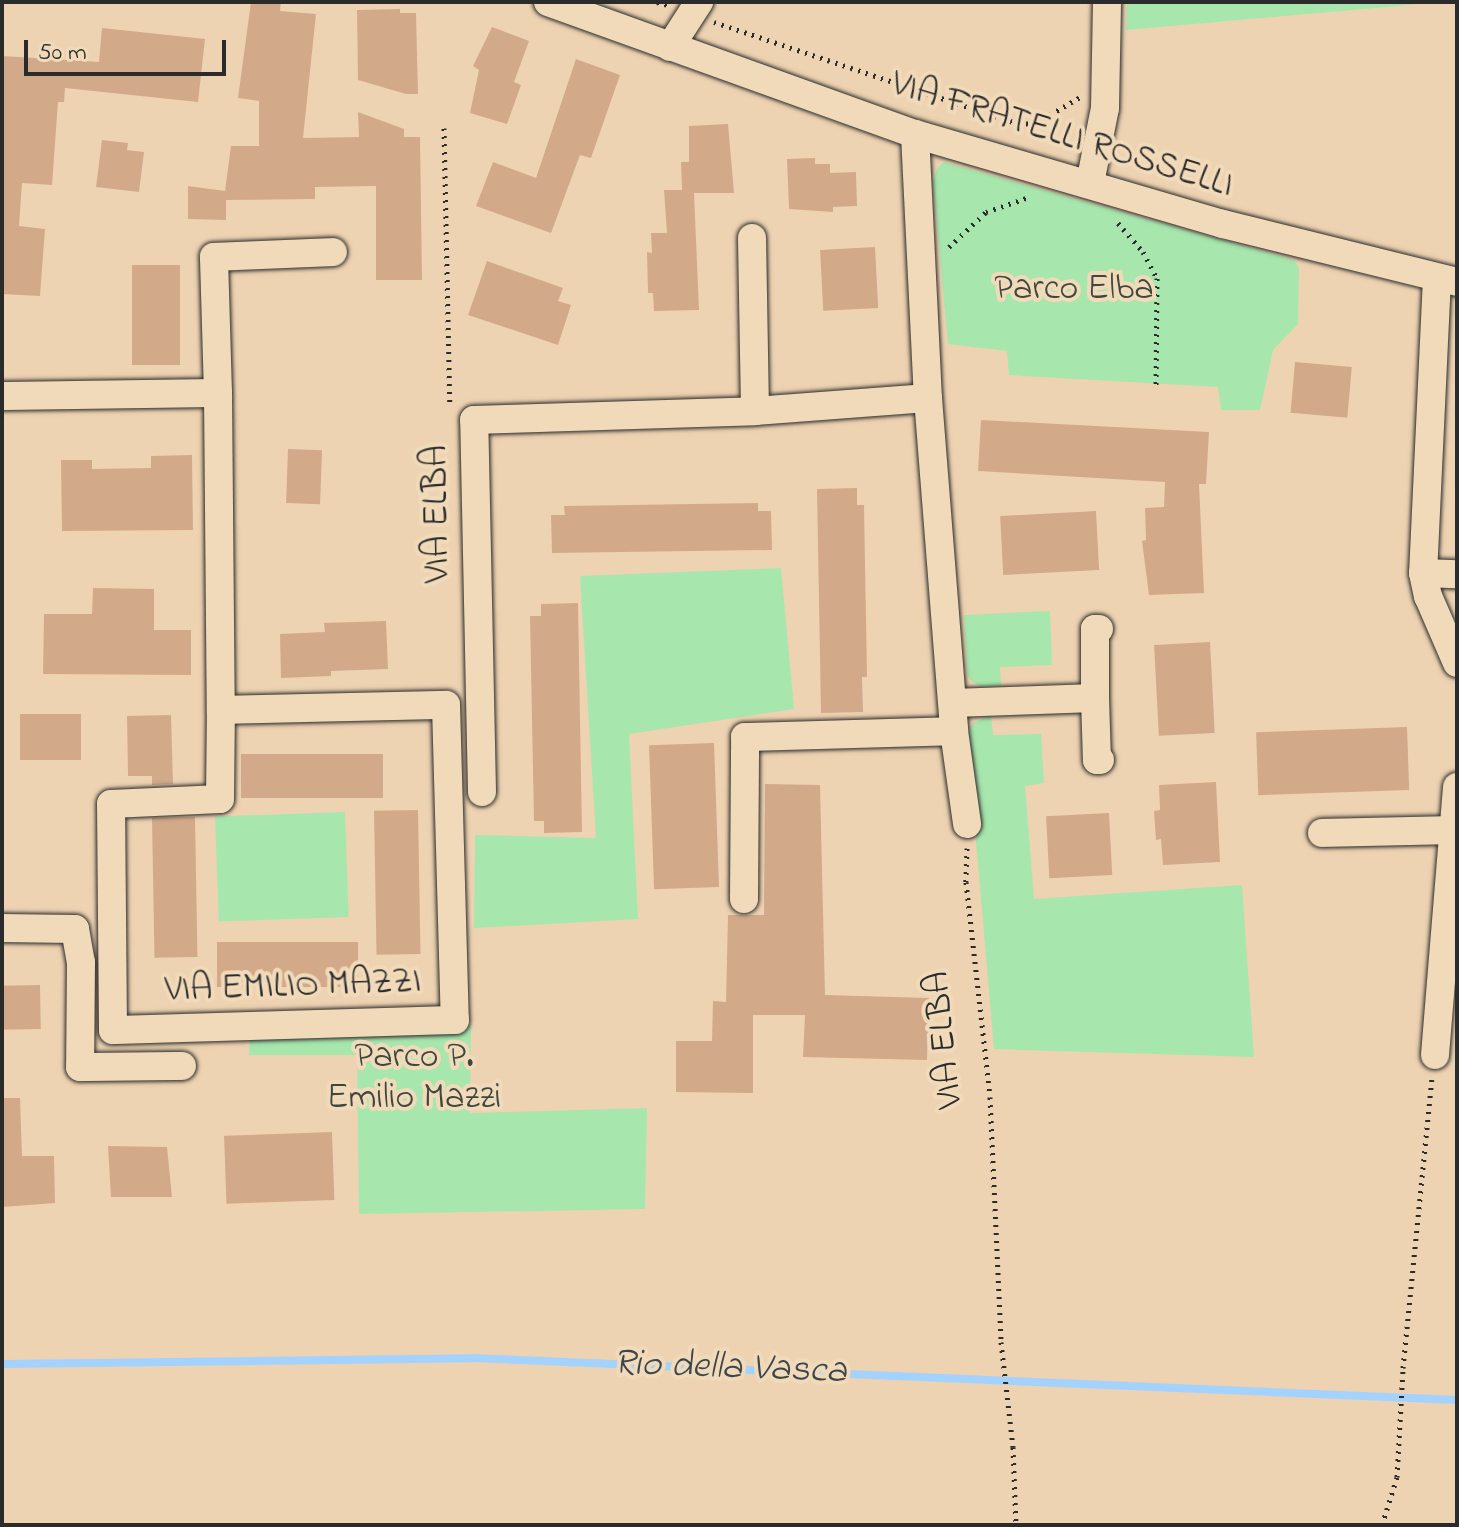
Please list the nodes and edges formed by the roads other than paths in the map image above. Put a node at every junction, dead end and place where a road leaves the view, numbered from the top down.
1 (548, 2) edge
2 (1107, 2) edge
3 (695, 8) edge
4 (670, 47) junction
5 (915, 134) junction
6 (1090, 183) junction
7 (752, 238) dead end
8 (333, 252) dead end
9 (1447, 280) edge
10 (218, 393) junction
11 (2, 396) edge
12 (928, 398) junction
13 (755, 411) junction
14 (1423, 573) junction
15 (1457, 574) edge
16 (1099, 629) dead end
17 (1457, 663) edge
18 (1095, 698) junction
19 (221, 710) junction
20 (954, 717) junction
21 (1100, 760) dead end
22 (1457, 787) edge
23 (482, 792) dead end
24 (967, 824) road end
25 (1453, 830) junction
26 (1322, 833) dead end
27 (744, 899) dead end
28 (2, 928) edge
29 (1435, 1055) road end
30 (182, 1066) dead end

1 - 4 street, VIA FRATELLI ROSSELLI
2 - 6 street
3 - 4 street
4 - 5 street, VIA FRATELLI ROSSELLI
5 - 6 street, VIA FRATELLI ROSSELLI
5 - 12 street
6 - 9 street, VIA FRATELLI ROSSELLI
7 - 13 street
8 - 10 street, VIA EMILIO MAZZI
9 - 14 street, VIA FRATELLI ROSSELLI
10 - 11 street
10 - 19 street, VIA EMILIO MAZZI
12 - 13 street, VIA ELBA
12 - 20 street
13 - 23 street, VIA ELBA
14 - 15 street
14 - 17 street, VIA FRATELLI ROSSELLI
16 - 18 street
18 - 20 street
18 - 21 street
19 - 19 street, VIA EMILIO MAZZI
20 - 24 street
20 - 27 street
22 - 25 street
25 - 26 street
25 - 29 street
28 - 30 street

